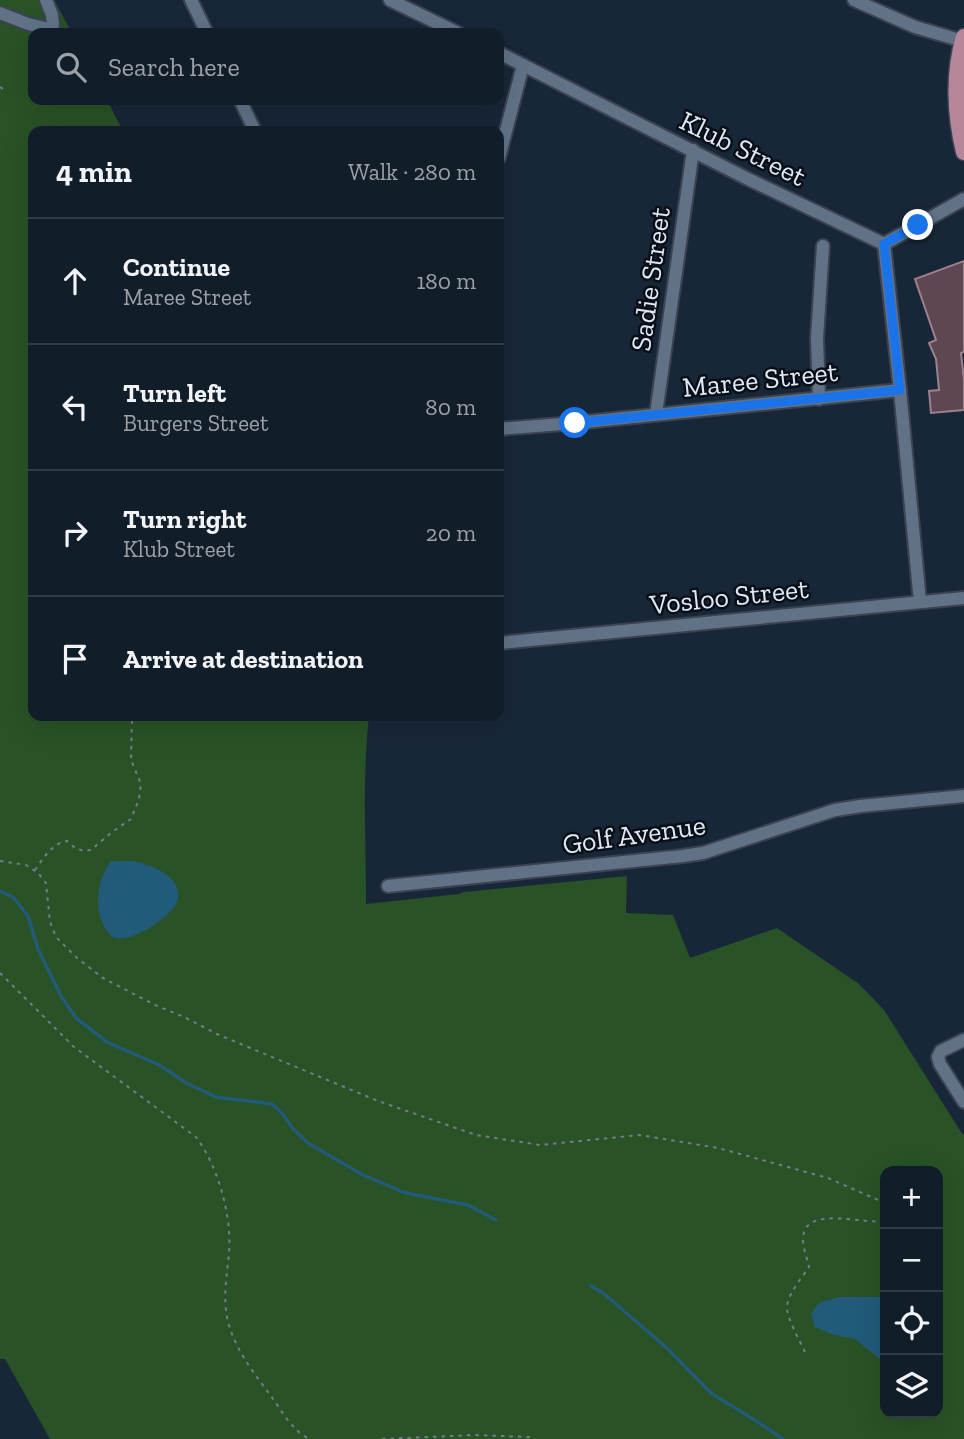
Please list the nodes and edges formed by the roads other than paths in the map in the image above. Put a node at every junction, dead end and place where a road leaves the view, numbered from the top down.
1 (46, 0) edge
2 (191, 0) edge
3 (390, 0) edge
4 (854, 0) edge
5 (0, 13) edge
6 (46, 28) edge
7 (51, 28) edge
8 (205, 28) edge
9 (448, 28) edge
10 (963, 39) edge
11 (504, 56) edge
12 (523, 65) junction
13 (243, 105) edge
14 (253, 126) edge
15 (504, 139) edge
16 (693, 150) junction
17 (964, 152) edge
18 (964, 199) edge
19 (884, 244) junction
20 (824, 246) dead end
21 (900, 390) junction
22 (819, 399) junction
23 (656, 414) junction
24 (504, 429) edge
25 (964, 598) edge
26 (920, 602) junction
27 (504, 643) edge
28 (964, 796) edge
29 (388, 886) dead end
30 (964, 1040) edge
31 (964, 1102) edge

1 - 7 street
2 - 8 street
3 - 9 street
4 - 10 street
5 - 6 street
10 - 17 main road
11 - 12 street, Klub Street
12 - 15 street
12 - 16 street, Klub Street
13 - 14 street
16 - 19 street, Klub Street
16 - 23 street, Sadie Street
18 - 19 street
19 - 21 street
20 - 22 street
21 - 22 street, Maree Street
21 - 26 street
22 - 23 street, Maree Street
23 - 24 street, Maree Street
25 - 26 street, Vosloo Street
26 - 27 street, Vosloo Street
28 - 29 street, Golf Avenue
30 - 31 street

